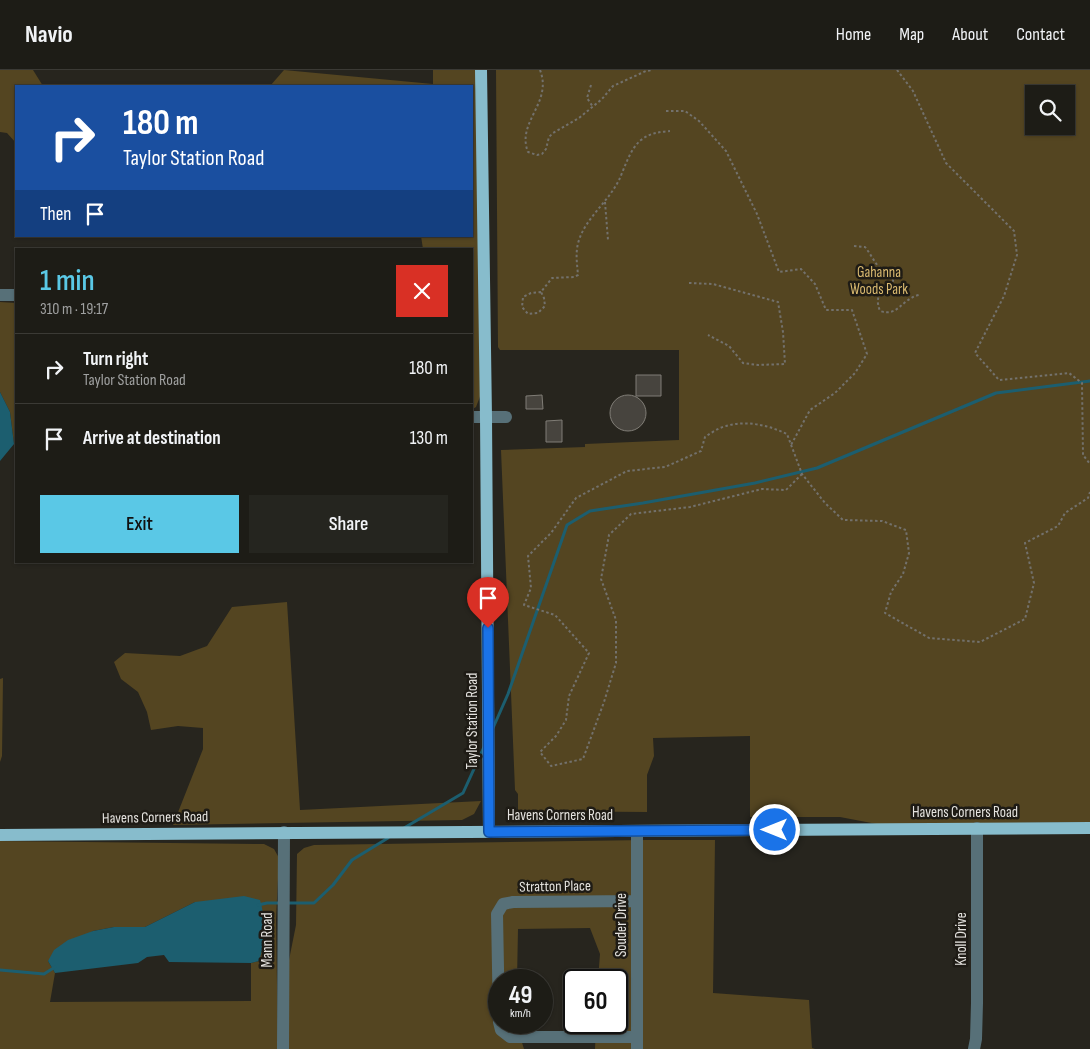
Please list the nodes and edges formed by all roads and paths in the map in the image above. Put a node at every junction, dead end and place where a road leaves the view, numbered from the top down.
1 (481, 70) edge
2 (540, 70) edge
3 (653, 70) edge
4 (898, 70) edge
5 (591, 85) dead end
6 (593, 107) junction
7 (666, 111) dead end
8 (670, 131) dead end
9 (605, 202) junction
10 (608, 240) dead end
11 (854, 246) dead end
12 (689, 283) dead end
13 (541, 292) junction
14 (0, 295) edge
15 (15, 295) edge
16 (918, 295) dead end
17 (708, 335) dead end
18 (473, 417) edge
19 (486, 417) junction
20 (506, 417) dead end
21 (791, 445) junction
22 (1090, 464) edge
23 (802, 474) junction
24 (1090, 492) edge
25 (977, 828) junction
26 (1090, 828) edge
27 (637, 831) junction
28 (284, 832) junction
29 (489, 832) junction
30 (0, 834) edge
31 (637, 901) junction
32 (498, 969) edge
33 (506, 1034) edge
34 (637, 1043) edge
35 (283, 1049) edge
36 (974, 1049) edge

1 - 19 main road, Taylor Station Road
2 - 6 path
3 - 6 path
4 - 22 path
5 - 6 path
7 - 21 path
8 - 9 path
9 - 10 path
9 - 13 path
11 - 16 path
12 - 17 path
13 - 13 path
14 - 15 street
18 - 19 street
19 - 20 street
19 - 29 main road, Taylor Station Road
21 - 23 path
21 - 23 path
23 - 24 path
25 - 26 main road, Havens Corners Road
25 - 27 main road, Havens Corners Road
25 - 36 street, Knoll Drive
27 - 29 main road, Havens Corners Road
27 - 31 street, Souder Drive
28 - 29 main road, Havens Corners Road
28 - 30 main road, Havens Corners Road
28 - 35 street, Mann Road
31 - 32 street, Stratton Place
31 - 34 street, Souder Drive
33 - 34 street, Stratton Place

